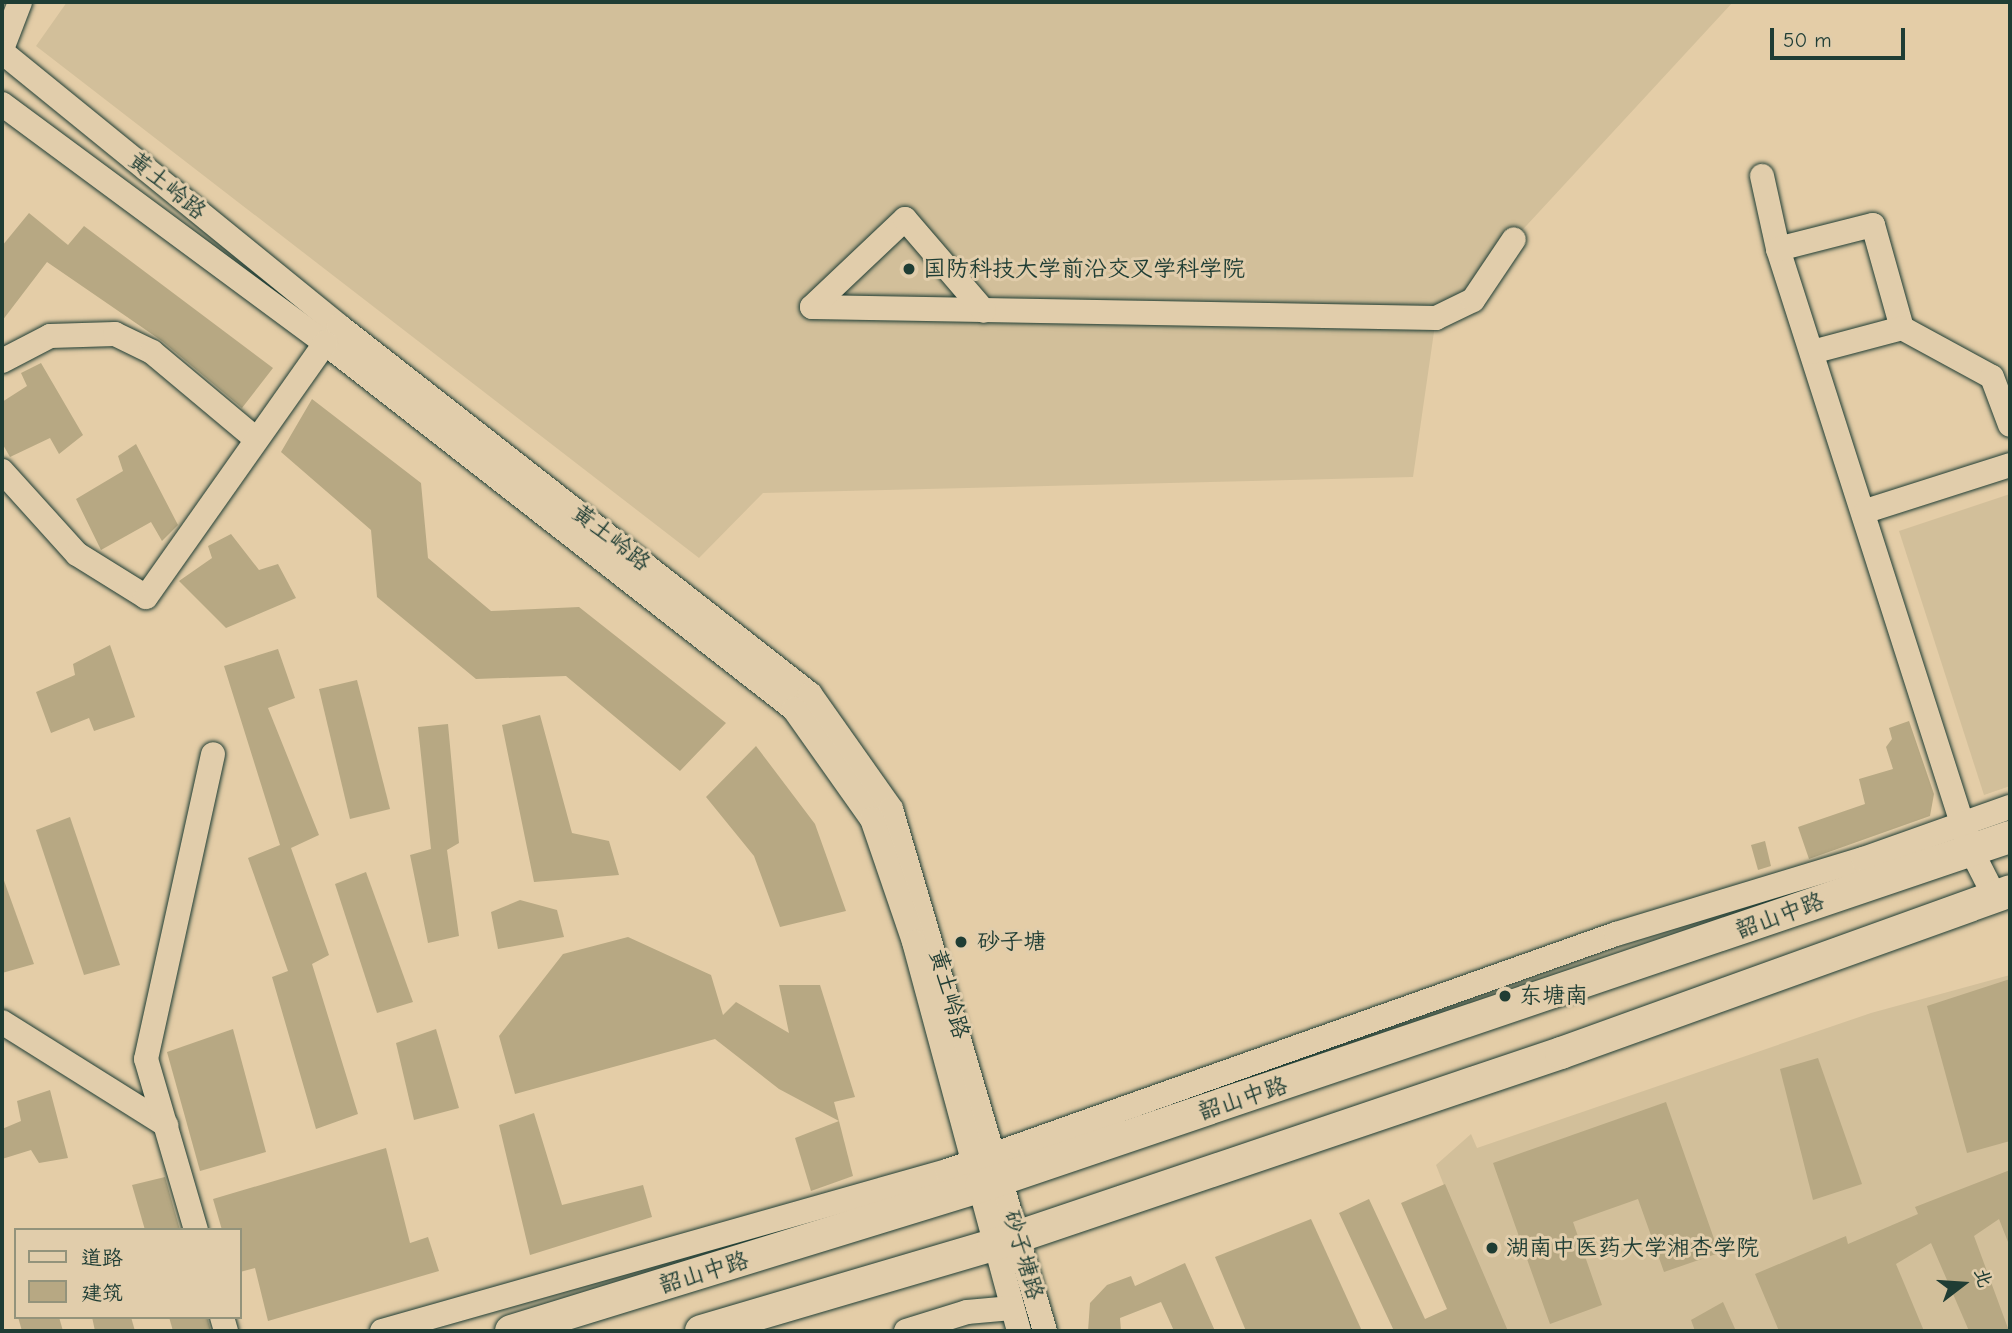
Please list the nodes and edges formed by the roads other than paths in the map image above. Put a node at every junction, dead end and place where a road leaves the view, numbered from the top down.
1 (20, 2) edge
2 (2, 50) edge
3 (2, 104) edge
4 (1762, 176) dead end
5 (1514, 239) dead end
6 (1778, 249) junction
7 (984, 311) junction
8 (1902, 328) junction
9 (325, 343) junction
10 (1812, 352) junction
11 (2, 361) edge
12 (2010, 425) edge
13 (256, 439) junction
14 (2010, 465) edge
15 (2, 471) edge
16 (1866, 511) junction
17 (213, 754) dead end
18 (2010, 807) edge
19 (1966, 835) junction
20 (2010, 837) edge
21 (2010, 843) edge
22 (2005, 894) edge
23 (2, 1021) edge
24 (166, 1125) junction
25 (988, 1168) junction
26 (195, 1228) edge
27 (1005, 1240) junction
28 (1016, 1320) edge
29 (382, 1331) edge
30 (511, 1331) edge
31 (701, 1331) edge
32 (906, 1331) edge
33 (1045, 1331) edge

1 - 2 street
2 - 25 street, 黄土岭路
3 - 9 street, 黄土岭路
4 - 6 street
5 - 7 street
6 - 8 street
6 - 10 street
7 - 7 street
8 - 10 street
8 - 12 street
9 - 13 street
9 - 25 street, 黄土岭路
10 - 16 street
11 - 13 street
13 - 15 street
14 - 16 street
16 - 19 street
17 - 24 street
18 - 19 street
19 - 20 main road, 韶山中路
19 - 21 main road, 韶山中路
19 - 22 street
19 - 25 main road, 韶山中路
22 - 27 main road
23 - 24 street
24 - 26 street
25 - 27 street, 砂子塘路
25 - 29 street
25 - 30 main road, 韶山中路
27 - 28 street, 砂子塘路
27 - 31 main road
27 - 33 street, 砂子塘路
28 - 32 street

